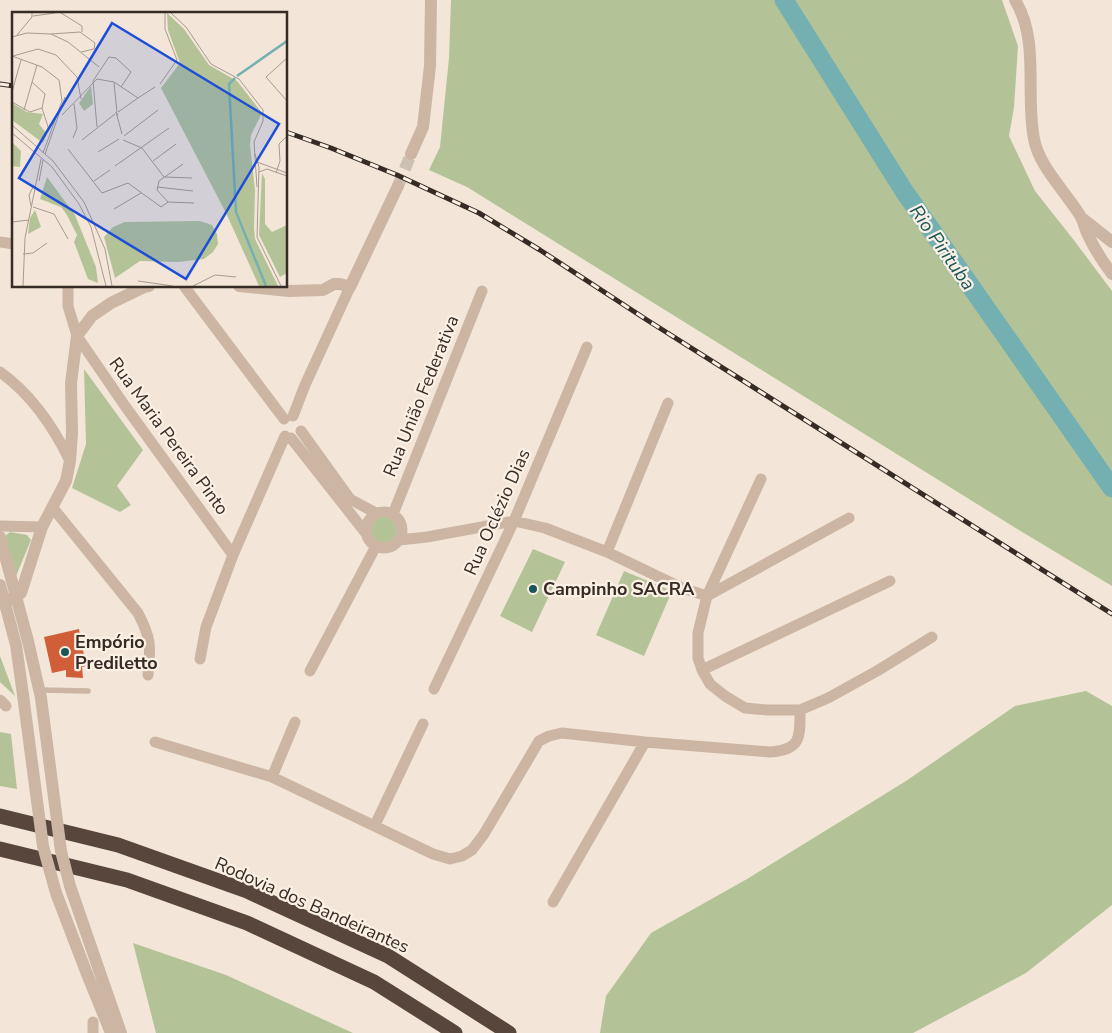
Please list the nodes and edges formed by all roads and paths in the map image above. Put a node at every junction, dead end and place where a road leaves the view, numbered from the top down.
1 (431, 0) edge
2 (1015, 0) edge
3 (411, 154) tunnel mouth
4 (398, 186) tunnel mouth
5 (1082, 218) junction
6 (1112, 242) edge
7 (1112, 274) edge
8 (350, 287) junction
9 (68, 288) edge
10 (142, 288) edge
11 (186, 288) edge
12 (259, 288) edge
13 (482, 291) dead end
14 (77, 336) junction
15 (587, 347) dead end
16 (0, 372) edge
17 (668, 403) dead end
18 (288, 418) junction
19 (301, 431) junction
20 (288, 437) junction
21 (70, 461) junction
22 (760, 480) dead end
23 (53, 508) junction
24 (376, 513) junction
25 (393, 514) junction
26 (849, 518) dead end
27 (514, 521) junction
28 (0, 526) edge
29 (42, 527) junction
30 (365, 532) junction
31 (0, 537) edge
32 (399, 540) junction
33 (376, 546) junction
34 (607, 552) junction
35 (233, 554) junction
36 (26, 580) junction
37 (890, 581) dead end
38 (0, 585) edge
39 (707, 596) junction
40 (11, 599) junction
41 (21, 614) junction
42 (932, 636) dead end
43 (200, 659) dead end
44 (702, 670) junction
45 (310, 671) dead end
46 (148, 674) dead end
47 (434, 689) dead end
48 (88, 691) dead end
49 (40, 694) junction
50 (800, 710) junction
51 (295, 722) dead end
52 (424, 724) dead end
53 (155, 742) dead end
54 (645, 742) junction
55 (272, 777) junction
56 (0, 816) edge
57 (375, 825) junction
58 (0, 849) edge
59 (553, 902) dead end
60 (93, 972) junction
61 (110, 1033) edge
62 (121, 1033) edge
63 (455, 1033) edge
64 (509, 1033) edge

1 - 3 street
2 - 5 street
4 - 8 street
5 - 6 street
5 - 7 street
8 - 12 street
8 - 18 street
9 - 14 street, Rua Maria Pereira Pinto
10 - 14 street
11 - 18 street
13 - 25 street, Rua União Federativa
14 - 21 street
14 - 35 street, Rua Maria Pereira Pinto
15 - 27 street, Rua Oclézio Dias
16 - 21 street
17 - 34 street
18 - 19 street
18 - 20 street
19 - 20 street
19 - 24 street
20 - 30 street
20 - 35 street
21 - 23 street
22 - 39 street
23 - 29 street
23 - 46 street
24 - 25 street
24 - 30 street
25 - 32 street
26 - 39 street
27 - 32 street
27 - 34 street
27 - 47 street, Rua Oclézio Dias
28 - 29 street
29 - 36 street
30 - 33 street
31 - 40 street
32 - 33 street
33 - 45 street
34 - 39 street
35 - 43 street
36 - 40 street
36 - 41 street
37 - 44 street
38 - 40 street
39 - 44 street
40 - 41 street
40 - 60 street, bridge
41 - 49 street
42 - 50 street
44 - 50 street
48 - 49 lane
49 - 60 street, bridge
50 - 54 street
51 - 55 street
52 - 57 street
53 - 55 street
54 - 57 street
54 - 59 street
55 - 57 street
56 - 64 highway, Rodovia dos Bandeirantes
58 - 63 highway
60 - 61 street
60 - 62 street

